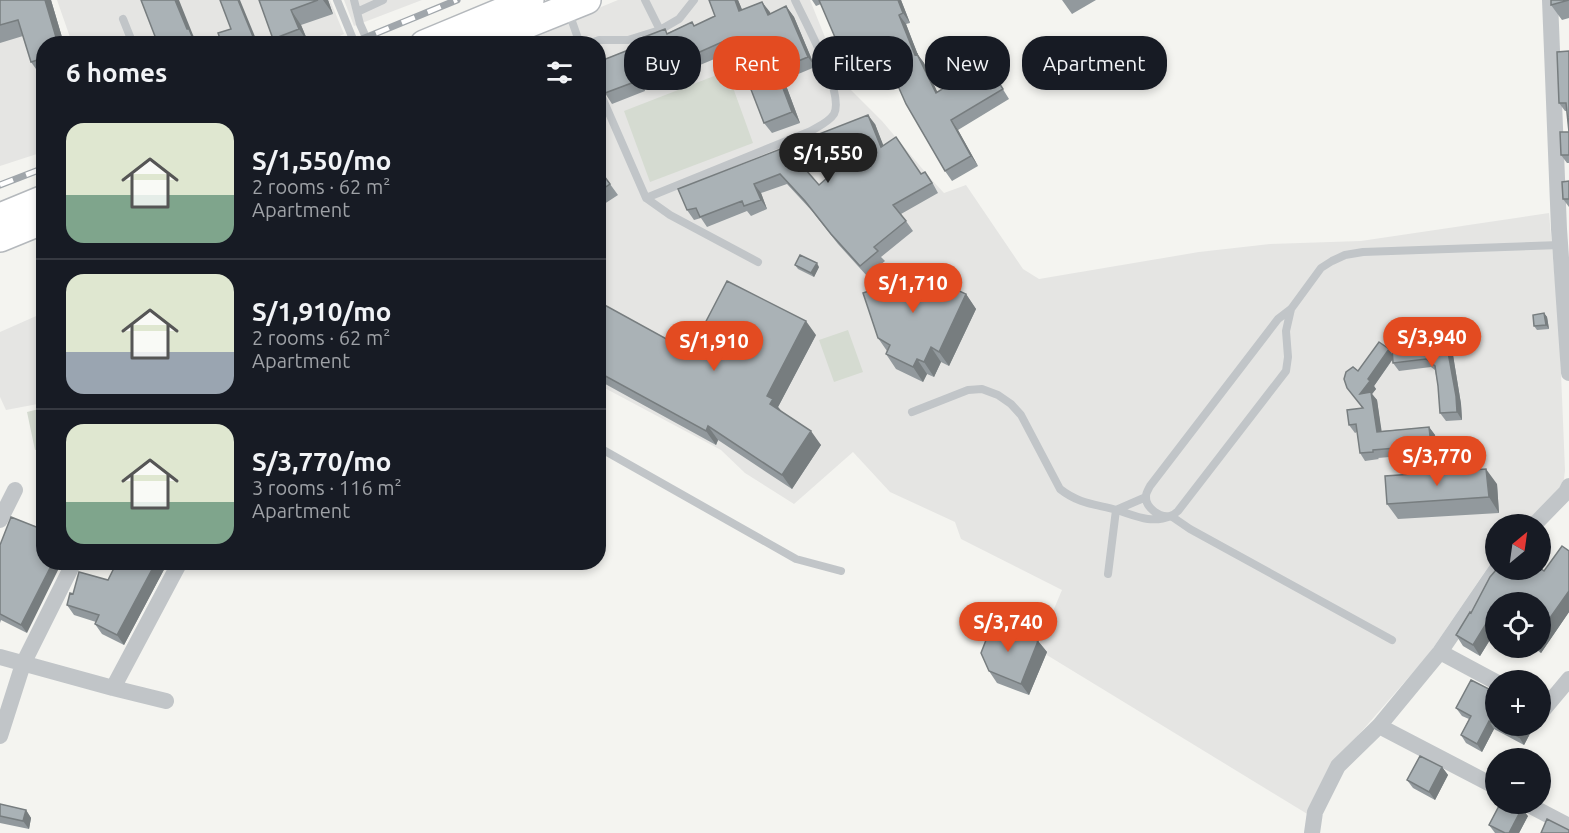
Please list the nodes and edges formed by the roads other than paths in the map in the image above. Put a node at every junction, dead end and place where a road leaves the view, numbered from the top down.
1 (337, 0) edge
2 (354, 0) edge
3 (383, 0) edge
4 (530, 0) edge
5 (645, 0) edge
6 (694, 0) edge
7 (795, 0) edge
8 (1550, 0) edge
9 (573, 3) edge
10 (357, 12) junction
11 (123, 19) dead end
12 (660, 30) junction
13 (130, 36) edge
14 (352, 36) edge
15 (366, 36) edge
16 (443, 36) edge
17 (497, 36) edge
18 (579, 36) edge
19 (606, 40) edge
20 (606, 106) edge
21 (646, 198) junction
22 (36, 211) edge
23 (36, 213) edge
24 (0, 217) edge
25 (1563, 234) edge
26 (0, 238) edge
27 (758, 262) dead end
28 (1291, 309) junction
29 (1569, 373) edge
30 (912, 412) dead end
31 (606, 452) edge
32 (1569, 486) edge
33 (15, 490) dead end
34 (1146, 497) junction
35 (1116, 510) junction
36 (1545, 514) edge
37 (1171, 516) junction
38 (0, 520) edge
39 (70, 570) edge
40 (176, 570) edge
41 (841, 571) dead end
42 (1108, 574) dead end
43 (1489, 580) edge
44 (1392, 640) dead end
45 (1440, 652) junction
46 (0, 657) edge
47 (23, 664) junction
48 (1485, 676) edge
49 (1569, 680) edge
50 (113, 688) junction
51 (166, 701) dead end
52 (1551, 701) edge
53 (1380, 726) junction
54 (0, 736) edge
55 (1485, 781) edge
56 (1312, 833) edge

1 - 14 lane
2 - 10 lane
3 - 10 lane
4 - 16 main road
5 - 12 lane
6 - 12 lane
7 - 21 lane
8 - 25 street
9 - 17 main road
9 - 18 lane
10 - 15 lane
11 - 13 lane
12 - 19 lane
20 - 21 lane
21 - 27 lane
22 - 24 main road
23 - 26 main road
25 - 28 lane
25 - 29 street
28 - 34 lane
28 - 37 lane
30 - 35 lane
31 - 41 lane
32 - 36 street
33 - 38 street
34 - 35 lane
34 - 37 lane
35 - 37 lane
35 - 42 lane
37 - 44 lane
39 - 47 street
40 - 50 street
43 - 45 street
45 - 48 street
45 - 53 street
46 - 47 street
47 - 50 street
47 - 54 street
49 - 52 street
50 - 51 street
53 - 55 street
53 - 56 street

